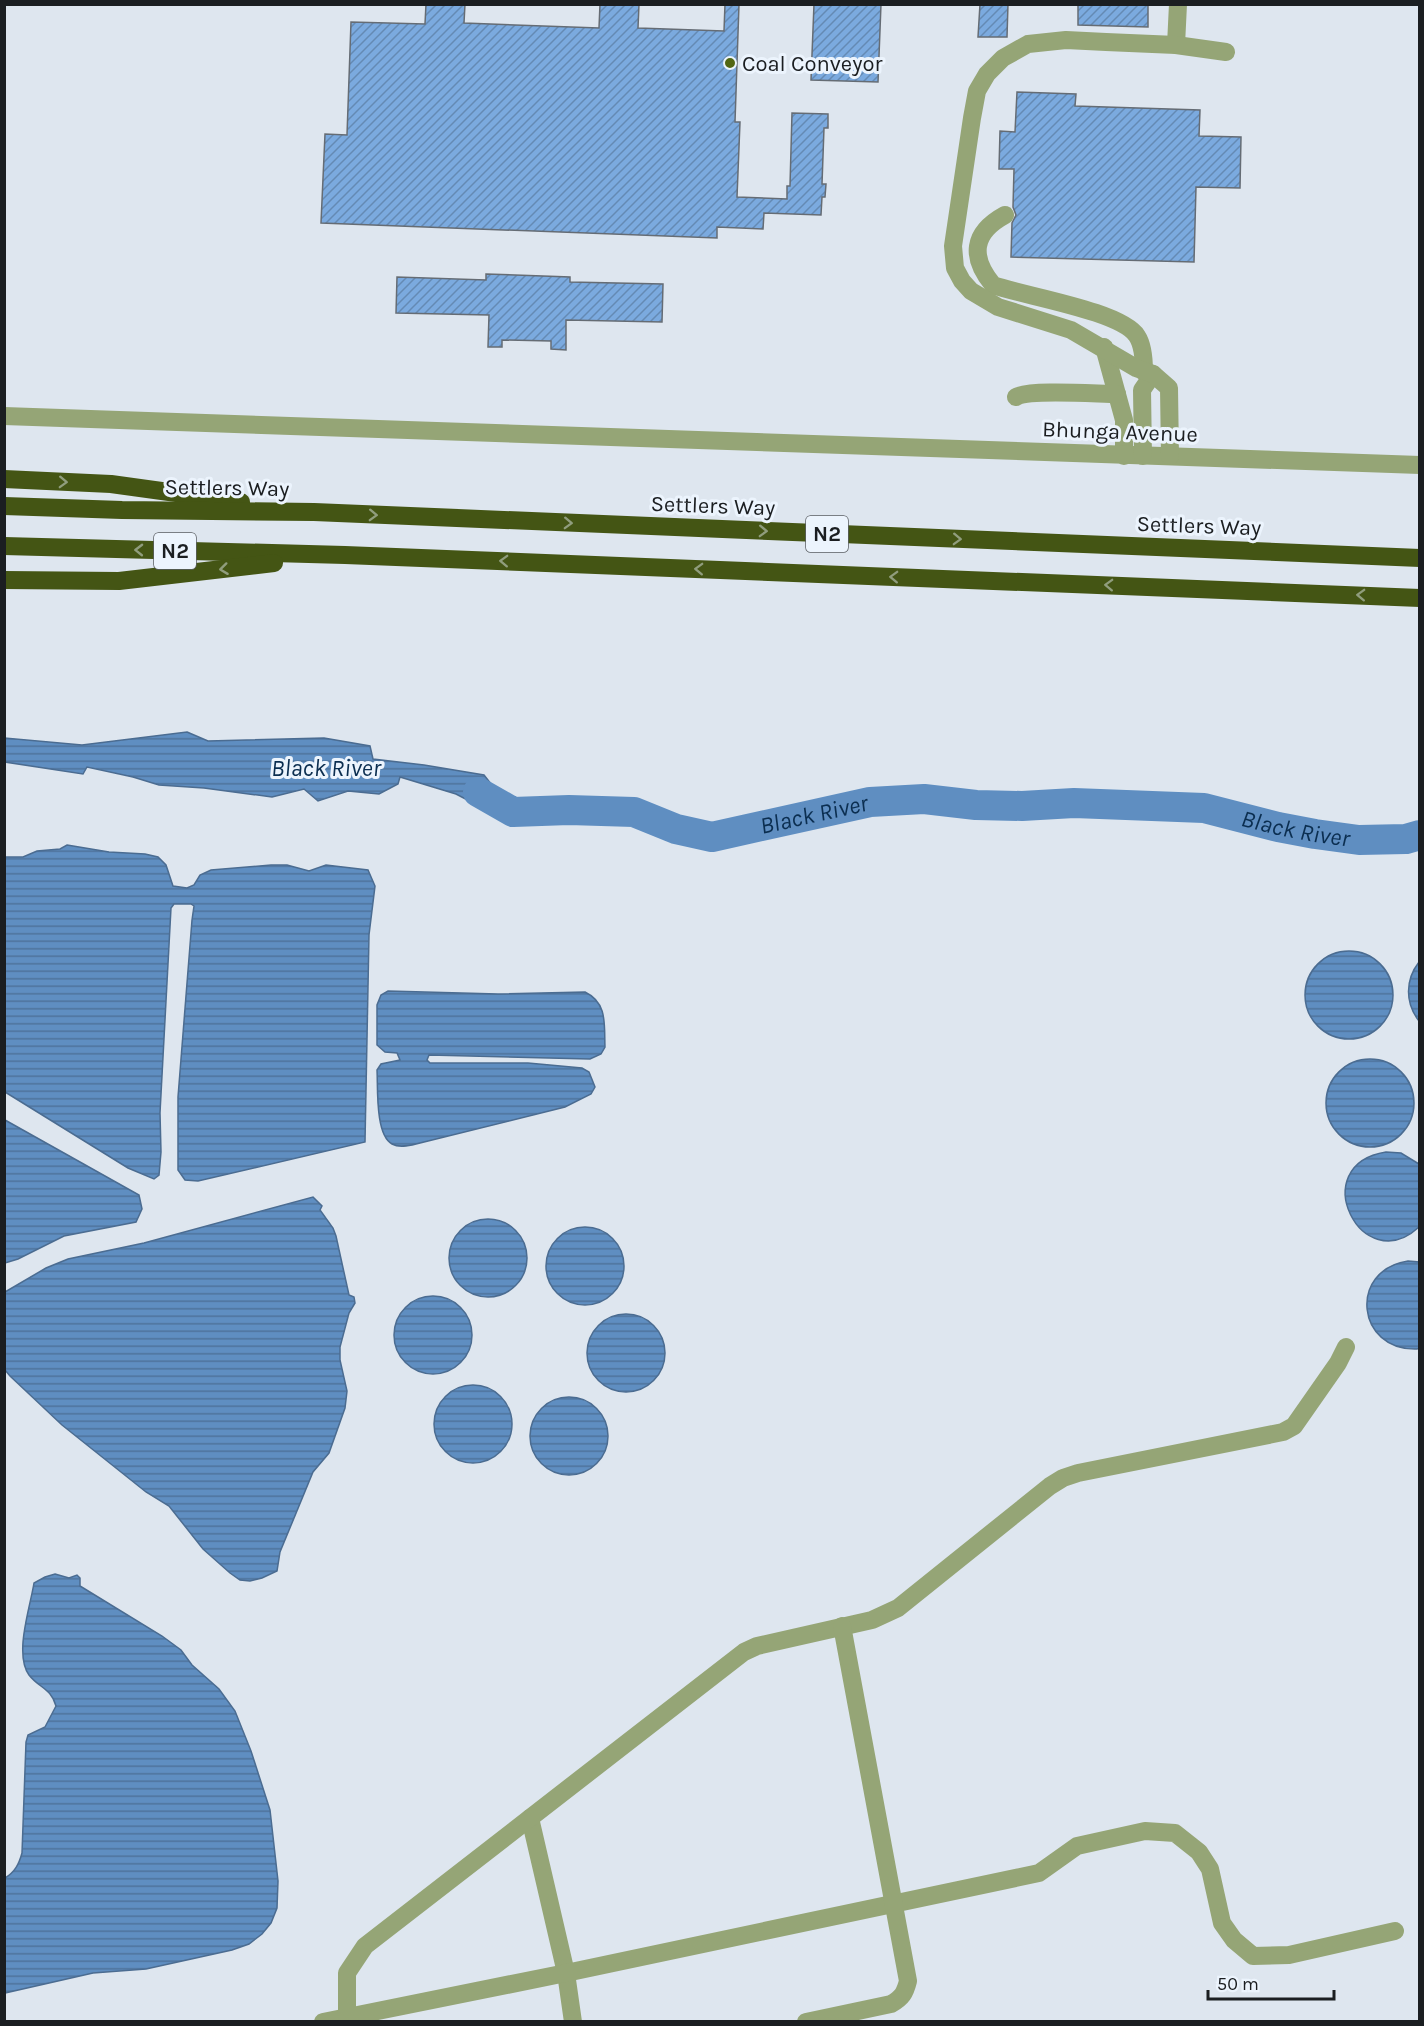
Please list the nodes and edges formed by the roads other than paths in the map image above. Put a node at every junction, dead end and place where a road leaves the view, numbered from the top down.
1 (1178, 4) edge
2 (1176, 45) junction
3 (1226, 52) dead end
4 (1005, 215) dead end
5 (1104, 347) junction
6 (1149, 373) junction
7 (1117, 394) junction
8 (1016, 397) dead end
9 (4, 416) edge
10 (1124, 456) junction
11 (1143, 456) junction
12 (1170, 456) junction
13 (1419, 465) edge
14 (4, 479) edge
15 (4, 506) edge
16 (314, 512) junction
17 (4, 546) edge
18 (345, 555) junction
19 (1419, 558) edge
20 (4, 580) edge
21 (44, 582) junction
22 (4, 588) edge
23 (1419, 598) edge
24 (1346, 1347) dead end
25 (842, 1626) junction
26 (531, 1818) junction
27 (895, 1904) junction
28 (1395, 1931) dead end
29 (566, 1973) junction
30 (346, 2019) edge
31 (572, 2021) edge
32 (323, 2022) edge
33 (806, 2022) edge

1 - 2 lane
2 - 3 lane
2 - 5 lane
4 - 6 lane
5 - 6 lane
5 - 7 lane
6 - 11 lane
6 - 12 lane
7 - 8 lane
7 - 10 lane
9 - 10 lane, Bhunga Avenue
10 - 11 lane, Bhunga Avenue
11 - 12 lane, Bhunga Avenue
12 - 13 lane, Bhunga Avenue
14 -> 16 highway
15 - 16 highway, Settlers Way / N2
16 -> 19 highway, Settlers Way / N2
18 -> 17 highway, N2
18 -> 21 highway
23 -> 18 highway, N2
20 - 21 highway
21 - 22 highway
24 - 25 lane
25 - 26 lane
25 - 27 lane
26 - 29 lane
26 - 30 lane
27 - 28 lane
27 - 29 lane
27 - 33 lane
29 - 30 lane
29 - 31 lane
30 - 32 lane

